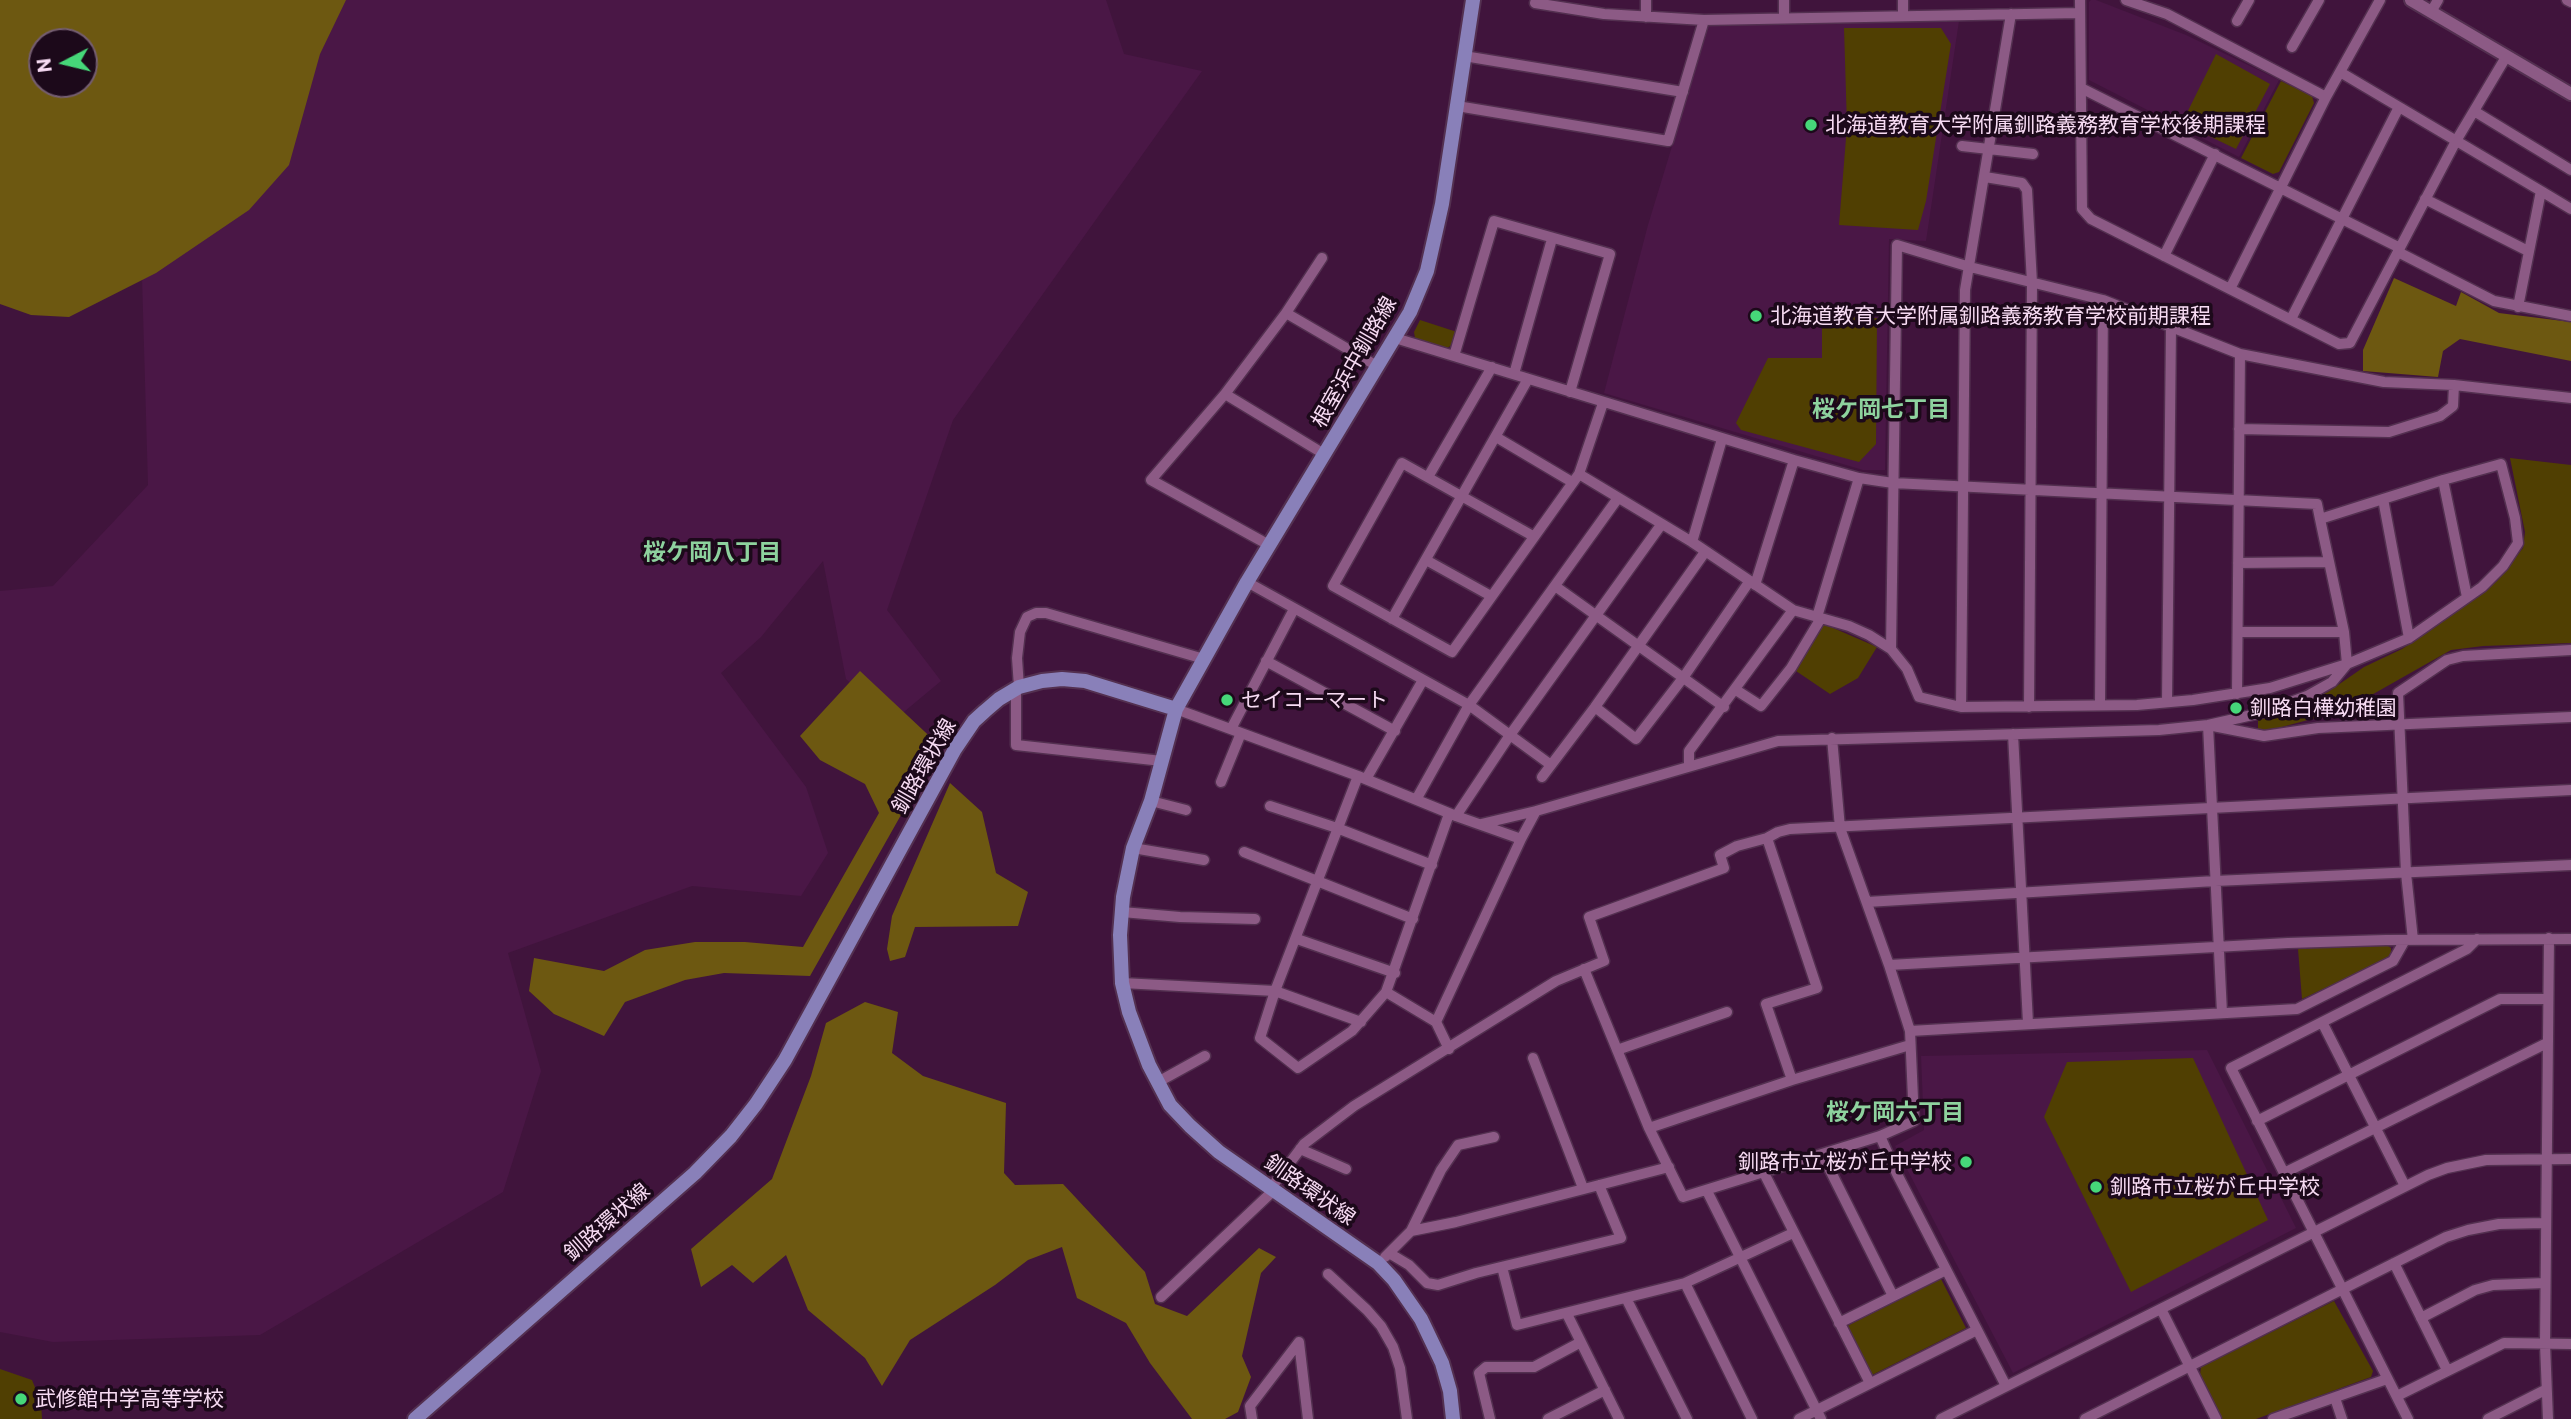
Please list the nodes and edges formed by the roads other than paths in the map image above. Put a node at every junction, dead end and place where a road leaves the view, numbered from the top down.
1 (1473, 0) edge
2 (1536, 0) edge
3 (1646, 0) edge
4 (1784, 0) edge
5 (1903, 0) edge
6 (2080, 0) edge
7 (2126, 0) edge
8 (2249, 0) edge
9 (2319, 0) edge
10 (2380, 0) edge
11 (2411, 0) edge
12 (2438, 0) edge
13 (2431, 12) junction
14 (2079, 13) junction
15 (2011, 14) junction
16 (1903, 16) junction
17 (1646, 17) junction
18 (1784, 17) junction
19 (1704, 20) junction
20 (2237, 21) dead end
21 (2292, 47) dead end
22 (1464, 56) junction
23 (2506, 57) junction
24 (2340, 72) junction
25 (2081, 88) junction
26 (1683, 92) junction
27 (2571, 93) edge
28 (2326, 97) junction
29 (1457, 106) junction
30 (2399, 107) junction
31 (2473, 111) junction
32 (2456, 141) junction
33 (1962, 146) dead end
34 (1990, 149) junction
35 (2215, 153) junction
36 (2033, 155) dead end
37 (2571, 170) edge
38 (1985, 177) junction
39 (2280, 187) junction
40 (2541, 191) junction
41 (2425, 199) junction
42 (2571, 209) edge
43 (2341, 218) junction
44 (1552, 239) junction
45 (2399, 250) junction
46 (2528, 251) junction
47 (2164, 256) junction
48 (1322, 258) dead end
49 (1970, 267) junction
50 (2032, 283) junction
51 (2230, 289) junction
52 (2103, 300) junction
53 (2518, 307) junction
54 (1286, 313) junction
55 (2571, 316) edge
56 (2291, 319) junction
57 (2171, 327) junction
58 (1395, 338) junction
59 (2240, 354) junction
60 (1454, 356) junction
61 (1377, 366) junction
62 (1492, 367) junction
63 (1514, 374) junction
64 (1528, 379) junction
65 (2455, 385) junction
66 (1570, 393) junction
67 (1225, 394) junction
68 (2571, 398) edge
69 (1604, 403) junction
70 (2239, 429) junction
71 (1496, 438) junction
72 (1722, 439) junction
73 (1324, 454) junction
74 (1794, 460) junction
75 (1428, 477) junction
76 (1576, 478) junction
77 (1859, 478) junction
78 (2443, 480) junction
79 (1893, 483) junction
80 (1963, 487) junction
81 (2031, 491) junction
82 (2101, 493) junction
83 (1462, 497) junction
84 (1618, 498) junction
85 (2168, 498) junction
86 (2383, 499) junction
87 (2239, 501) junction
88 (2320, 519) junction
89 (1661, 525) junction
90 (1533, 536) junction
91 (1692, 542) junction
92 (1269, 545) junction
93 (1705, 552) junction
94 (1426, 559) junction
95 (2329, 562) junction
96 (2238, 563) junction
97 (1247, 582) junction
98 (1752, 583) junction
99 (1555, 586) junction
100 (1491, 596) junction
101 (2467, 597) junction
102 (1294, 609) junction
103 (1793, 610) junction
104 (1596, 615) junction
105 (1819, 618) junction
106 (1392, 619) junction
107 (2238, 632) junction
108 (2344, 632) junction
109 (2409, 638) junction
110 (1639, 646) junction
111 (1891, 649) junction
112 (2571, 650) edge
113 (1204, 659) junction
114 (1266, 661) junction
115 (2347, 664) junction
116 (1683, 678) junction
117 (1423, 680) junction
118 (1017, 688) junction
119 (1736, 690) junction
120 (2236, 694) junction
121 (2167, 702) junction
122 (1469, 705) junction
123 (2099, 705) junction
124 (1595, 707) junction
125 (1724, 707) junction
126 (1961, 707) junction
127 (2029, 707) junction
128 (1176, 709) junction
129 (2571, 717) edge
130 (2398, 724) junction
131 (2208, 725) junction
132 (1236, 731) junction
133 (1395, 731) junction
134 (2013, 734) junction
135 (1510, 735) junction
136 (1832, 738) junction
137 (1162, 761) junction
138 (1551, 765) junction
139 (1689, 765) junction
140 (1362, 777) junction
141 (1542, 777) dead end
142 (1221, 782) dead end
143 (2571, 790) edge
144 (1417, 799) junction
145 (2403, 800) junction
146 (1151, 801) junction
147 (1270, 806) dead end
148 (2211, 808) junction
149 (1186, 810) dead end
150 (1536, 811) junction
151 (1453, 815) junction
152 (2018, 818) junction
153 (1481, 824) junction
154 (1337, 828) junction
155 (1840, 828) junction
156 (1766, 838) junction
157 (1521, 839) junction
158 (1133, 848) junction
159 (1244, 852) dead end
160 (1204, 860) dead end
161 (1432, 865) junction
162 (2571, 865) edge
163 (2406, 873) junction
164 (2215, 881) junction
165 (1317, 882) junction
166 (2022, 892) junction
167 (1867, 902) junction
168 (1122, 912) junction
169 (1255, 919) dead end
170 (1413, 919) junction
171 (2549, 938) junction
172 (1297, 939) junction
173 (2477, 939) junction
174 (2571, 939) edge
175 (2409, 940) junction
176 (2219, 947) junction
177 (2025, 958) junction
178 (1889, 965) junction
179 (1584, 969) junction
180 (1395, 973) junction
181 (1122, 983) junction
182 (1275, 990) junction
183 (1386, 992) junction
184 (2547, 999) junction
185 (1727, 1012) dead end
186 (2222, 1013) junction
187 (1361, 1022) junction
188 (1436, 1022) junction
189 (2322, 1022) junction
190 (2028, 1023) junction
191 (1910, 1031) junction
192 (2547, 1043) junction
193 (1910, 1045) junction
194 (1449, 1049) junction
195 (1617, 1050) junction
196 (1205, 1056) dead end
197 (1533, 1058) dead end
198 (2349, 1074) junction
199 (1792, 1080) junction
200 (1158, 1082) junction
201 (2257, 1121) junction
202 (1649, 1128) junction
203 (2375, 1128) junction
204 (1880, 1136) junction
205 (1494, 1137) dead end
206 (1300, 1149) junction
207 (1822, 1154) junction
208 (2546, 1158) junction
209 (2571, 1159) edge
210 (1669, 1167) junction
211 (1346, 1169) dead end
212 (1764, 1173) junction
213 (2284, 1173) junction
214 (1599, 1185) junction
215 (2405, 1186) junction
216 (1583, 1188) junction
217 (1273, 1189) junction
218 (1707, 1191) junction
219 (2545, 1223) junction
220 (1411, 1231) junction
221 (2314, 1232) junction
222 (1793, 1233) junction
223 (1389, 1253) junction
224 (1740, 1258) junction
225 (1378, 1263) junction
226 (2394, 1263) junction
227 (1502, 1268) junction
228 (1946, 1270) junction
229 (1328, 1274) dead end
230 (1685, 1283) junction
231 (2545, 1283) junction
232 (2343, 1289) junction
233 (1893, 1296) junction
234 (1161, 1297) dead end
235 (1626, 1298) junction
236 (2161, 1309) junction
237 (1567, 1314) junction
238 (2421, 1318) junction
239 (1839, 1323) junction
240 (1977, 1330) junction
241 (1581, 1342) junction
242 (2545, 1344) junction
243 (2571, 1344) edge
244 (2190, 1366) junction
245 (2447, 1370) junction
246 (2387, 1379) junction
247 (1870, 1384) junction
248 (2006, 1387) junction
249 (1605, 1390) junction
250 (2545, 1391) junction
251 (2397, 1396) junction
252 (2335, 1398) junction
253 (1819, 1415) edge
254 (2279, 1418) edge
255 (415, 1419) edge
256 (1252, 1419) edge
257 (1308, 1419) edge
258 (1407, 1419) edge
259 (1453, 1419) edge
260 (1490, 1419) edge
261 (1548, 1419) edge
262 (1619, 1419) edge
263 (1687, 1419) edge
264 (1752, 1419) edge
265 (1799, 1419) edge
266 (1943, 1419) edge
267 (2085, 1419) edge
268 (2216, 1419) edge
269 (2342, 1419) edge
270 (2408, 1419) edge
271 (2488, 1419) edge
272 (2548, 1419) edge

1 - 22 main road, 根室浜中釧路線
2 - 17 street
3 - 17 street
4 - 18 street
5 - 16 street
6 - 14 street
7 - 28 street
8 - 20 street
9 - 21 street
10 - 24 street
11 - 13 street
12 - 13 street
13 - 23 street
14 - 15 street
14 - 25 street
15 - 16 street
15 - 34 street
16 - 18 street
17 - 19 street
18 - 19 street
19 - 26 street
22 - 26 street
22 - 29 main road, 根室浜中釧路線
23 - 27 street
23 - 31 street
24 - 28 street
24 - 30 street
25 - 35 street
25 - 47 street
26 - 29 street
28 - 39 street
29 - 58 main road, 根室浜中釧路線
30 - 32 street
30 - 43 street
31 - 32 street
31 - 37 street
32 - 40 street
32 - 41 street
33 - 34 street
34 - 36 street
34 - 38 street
35 - 39 street
35 - 47 street
38 - 49 street
38 - 50 street
39 - 43 street
39 - 51 street
40 - 42 street
40 - 46 street
41 - 45 street
41 - 46 street
43 - 45 street
43 - 56 street
44 - 60 street
44 - 63 street
44 - 66 street
45 - 53 street
45 - 56 street
46 - 53 street
47 - 51 street
48 - 54 street
49 - 50 street
49 - 79 street
49 - 80 street
50 - 52 street
50 - 81 street
51 - 56 street
52 - 57 street
52 - 82 street
53 - 55 street
54 - 61 street
54 - 67 street
57 - 59 street
57 - 85 street
58 - 60 street
58 - 61 main road, 根室浜中釧路線
59 - 65 street
59 - 70 street
60 - 62 street
61 - 73 main road, 根室浜中釧路線
62 - 63 street
62 - 75 street
63 - 64 street
64 - 66 street
64 - 71 street
65 - 68 street
65 - 70 street
66 - 69 street
67 - 73 street
67 - 92 street
69 - 72 street
69 - 76 street
70 - 87 street
71 - 76 street
71 - 83 street
72 - 74 street
72 - 91 street
73 - 92 main road, 根室浜中釧路線
74 - 77 street
74 - 98 street
75 - 83 street
75 - 106 street
76 - 84 street
76 - 90 street
77 - 79 street
77 - 105 street
78 - 86 street
78 - 101 street
78 - 101 street
79 - 80 street
79 - 111 street
80 - 81 street
80 - 126 street
81 - 82 street
81 - 127 street
82 - 85 street
82 - 123 street
83 - 90 street
83 - 94 street
84 - 89 street
84 - 99 street
85 - 87 street
85 - 121 street
86 - 88 street
86 - 109 street
87 - 88 street
87 - 96 street
88 - 95 street
89 - 91 street
89 - 104 street
90 - 100 street
91 - 93 street
92 - 97 main road, 根室浜中釧路線
93 - 98 street
93 - 110 street
94 - 100 street
94 - 106 street
95 - 96 street
95 - 108 street
96 - 107 street
97 - 102 street
97 - 113 main road, 根室浜中釧路線
98 - 103 street
98 - 116 street
99 - 104 street
99 - 122 street
100 - 106 street
101 - 109 street
102 - 114 street
102 - 117 street
103 - 105 street
103 - 119 street
104 - 110 street
104 - 135 street
105 - 111 street
105 - 119 street
107 - 108 street
107 - 120 street
108 - 115 street
109 - 115 street
110 - 116 street
110 - 124 street
111 - 126 street
112 - 130 street
113 - 118 street
113 - 128 main road, 根室浜中釧路線
114 - 132 street
114 - 133 street
115 - 120 street
115 - 131 street
116 - 124 street
116 - 125 street
117 - 122 street
117 - 133 street
118 - 128 main road, 釧路環状線
118 - 137 street
118 - 255 main road, 釧路環状線
119 - 125 street
120 - 121 street
121 - 123 street
122 - 135 street
122 - 144 street
123 - 127 street
124 - 138 street
125 - 139 street
126 - 127 street
128 - 132 street
128 - 137 main road, 釧路環状線
129 - 130 street
130 - 131 street
130 - 145 street
131 - 134 street
131 - 148 street
132 - 140 street
132 - 142 street
133 - 140 street
134 - 136 street
134 - 152 street
135 - 138 street
135 - 151 street
136 - 139 street
136 - 155 street
137 - 146 main road, 釧路環状線
138 - 141 street
139 - 150 street
140 - 144 street
140 - 154 street
143 - 145 street
144 - 151 street
145 - 148 street
145 - 163 street
146 - 149 street
146 - 158 main road, 釧路環状線
147 - 154 street
148 - 152 street
148 - 164 street
150 - 153 street
150 - 157 street
151 - 153 street
151 - 161 street
152 - 155 street
152 - 166 street
153 - 157 street
154 - 161 street
154 - 165 street
155 - 156 street
155 - 167 street
156 - 179 street
156 - 199 street
157 - 188 street
158 - 160 street
158 - 168 main road, 釧路環状線
159 - 165 street
161 - 170 street
162 - 163 street
163 - 164 street
163 - 175 street
164 - 166 street
164 - 176 street
165 - 170 street
165 - 172 street
166 - 167 street
166 - 177 street
167 - 178 street
168 - 169 street
168 - 181 main road, 釧路環状線
170 - 180 street
171 - 173 street
171 - 174 street
171 - 184 street
172 - 180 street
172 - 182 street
173 - 175 street
173 - 189 street
175 - 176 street
175 - 186 street
176 - 177 street
176 - 186 street
177 - 178 street
177 - 190 street
178 - 191 street
179 - 194 street
179 - 195 street
180 - 183 street
181 - 182 street
181 - 200 main road, 釧路環状線
182 - 187 street
182 - 187 street
183 - 187 street
183 - 188 street
184 - 192 street
184 - 198 street
185 - 195 street
186 - 190 street
188 - 194 street
189 - 198 street
189 - 201 street
190 - 191 street
191 - 193 street
192 - 203 street
192 - 208 street
193 - 199 street
193 - 204 street
194 - 206 street
195 - 202 street
196 - 200 street
197 - 216 street
198 - 201 street
198 - 203 street
199 - 202 street
200 - 217 main road, 釧路環状線
201 - 213 street
202 - 210 street
203 - 213 street
203 - 215 street
204 - 207 street
204 - 228 street
205 - 220 street
206 - 211 street
206 - 217 street
207 - 212 street
207 - 233 street
208 - 209 street
208 - 215 street
208 - 219 street
210 - 214 street
210 - 218 street
212 - 218 street
212 - 222 street
213 - 221 street
214 - 216 street
214 - 227 street
215 - 221 street
216 - 220 street
217 - 225 main road, 釧路環状線
217 - 234 street
218 - 224 street
219 - 226 street
219 - 231 street
220 - 223 street
221 - 232 street
221 - 236 street
222 - 224 street
222 - 239 street
223 - 225 street
223 - 227 street
224 - 230 street
224 - 253 street
225 - 259 main road, 釧路環状線
226 - 232 street
226 - 238 street
227 - 237 street
228 - 233 street
228 - 240 street
229 - 258 street
230 - 235 street
230 - 264 street
231 - 238 street
231 - 242 street
232 - 244 street
232 - 246 street
233 - 239 street
235 - 237 street
235 - 263 street
236 - 244 street
236 - 248 street
237 - 241 street
238 - 245 street
239 - 247 street
240 - 247 street
240 - 248 street
241 - 249 street
241 - 260 street
242 - 243 street
242 - 245 street
242 - 250 street
244 - 267 street
244 - 268 street
245 - 251 street
246 - 251 street
246 - 252 street
247 - 253 street
248 - 266 street
249 - 261 street
249 - 262 street
250 - 271 street
250 - 272 street
251 - 270 street
252 - 254 street
252 - 269 street
253 - 265 street
256 - 257 street

